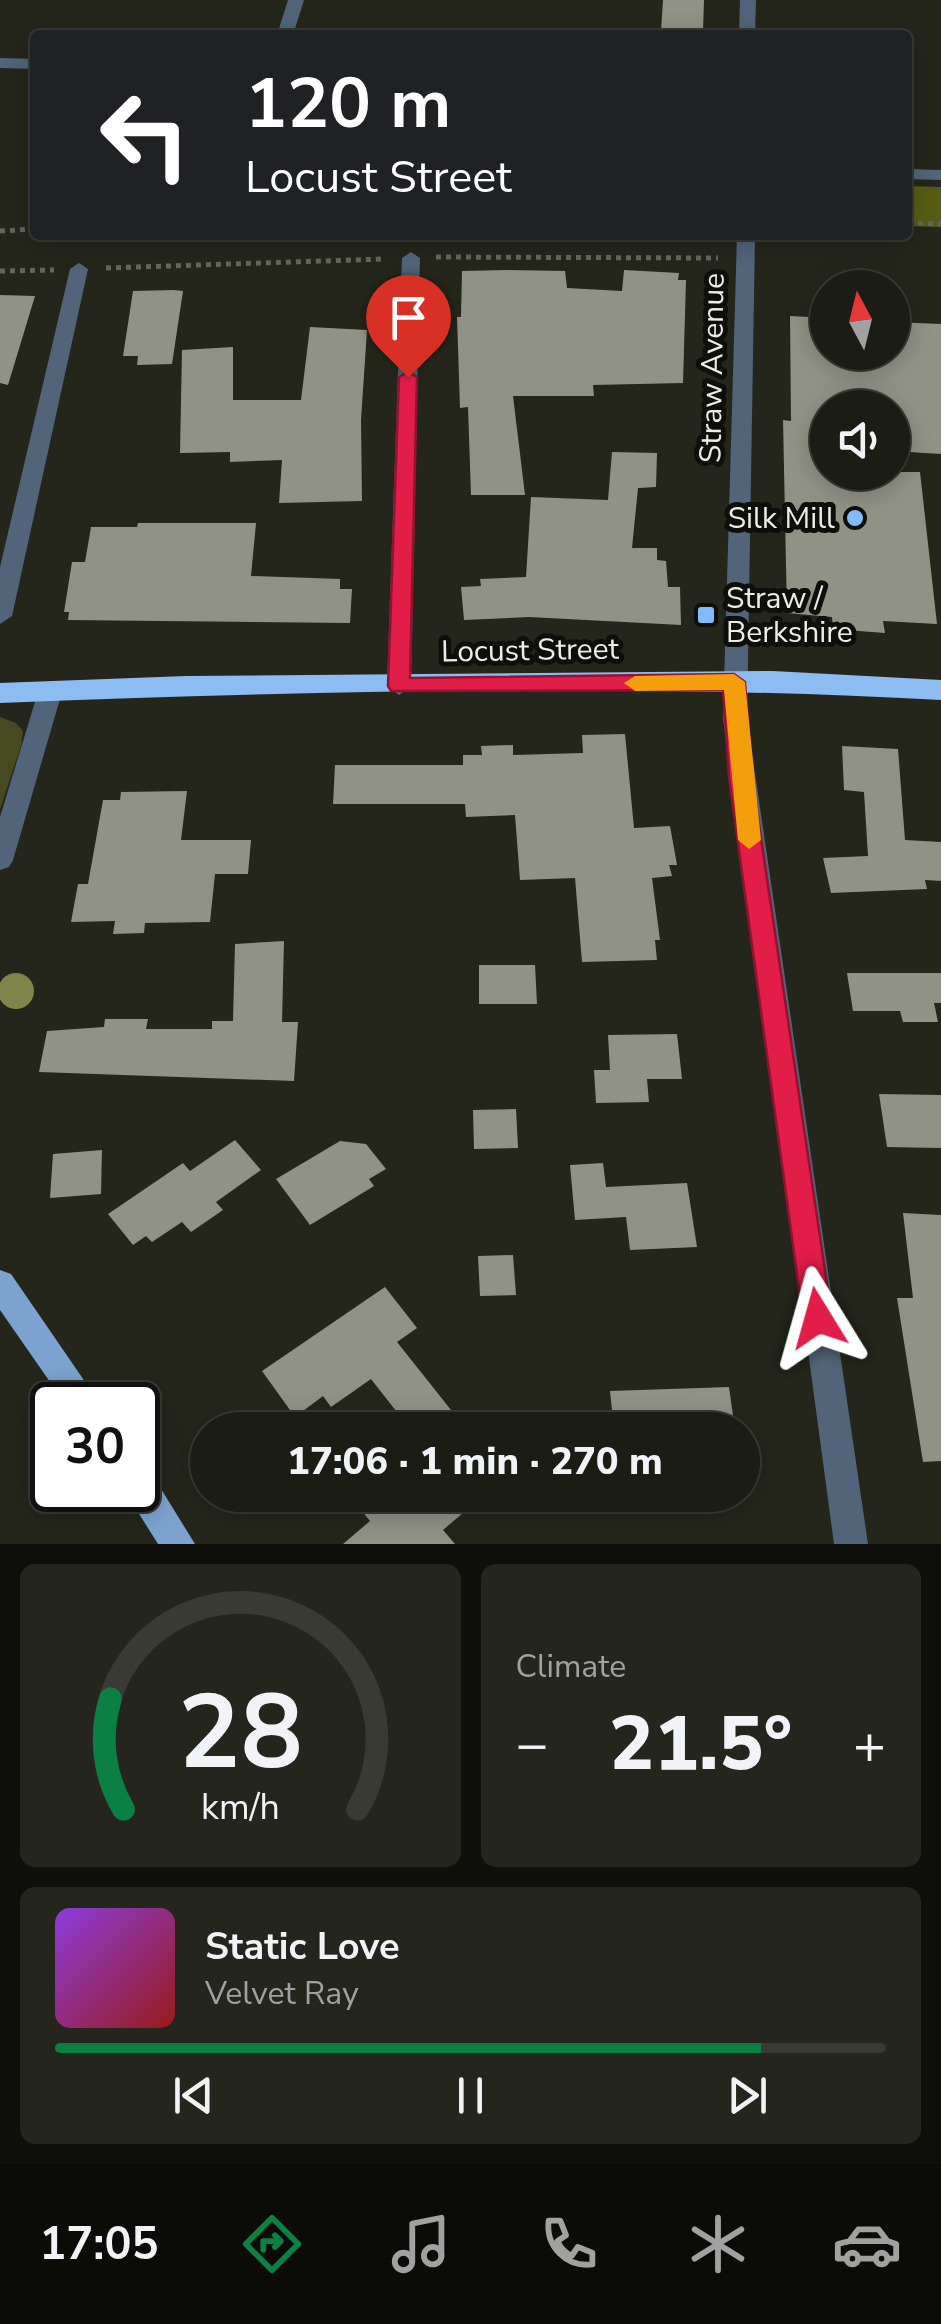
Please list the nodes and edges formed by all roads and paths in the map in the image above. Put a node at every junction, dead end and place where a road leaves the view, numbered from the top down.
1 (296, 0) edge
2 (748, 0) edge
3 (286, 30) edge
4 (747, 30) edge
5 (0, 63) edge
6 (30, 64) edge
7 (912, 174) edge
8 (941, 175) edge
9 (912, 223) edge
10 (941, 224) edge
11 (30, 229) edge
12 (0, 231) edge
13 (746, 240) edge
14 (411, 258) junction
15 (745, 258) junction
16 (79, 269) junction
17 (0, 271) edge
18 (0, 616) edge
19 (734, 682) junction
20 (399, 686) junction
21 (941, 690) edge
22 (50, 692) junction
23 (0, 693) edge
24 (0, 860) edge
25 (0, 1284) edge
26 (69, 1382) edge
27 (157, 1512) edge
28 (178, 1544) edge
29 (851, 1544) edge

1 - 3 street
2 - 4 street
5 - 6 street
7 - 8 street
9 - 10 path
11 - 12 path
13 - 15 street, Straw Avenue
14 - 15 path
14 - 16 path
14 - 20 street
15 - 19 street, Straw Avenue
16 - 17 path
16 - 18 street
19 - 20 highway, Locust Street
19 - 21 highway, Locust Street
19 - 29 street, Straw Avenue
20 - 22 highway, Locust Street
22 - 23 highway, Locust Street
22 - 24 street
25 - 26 main road
27 - 28 main road

